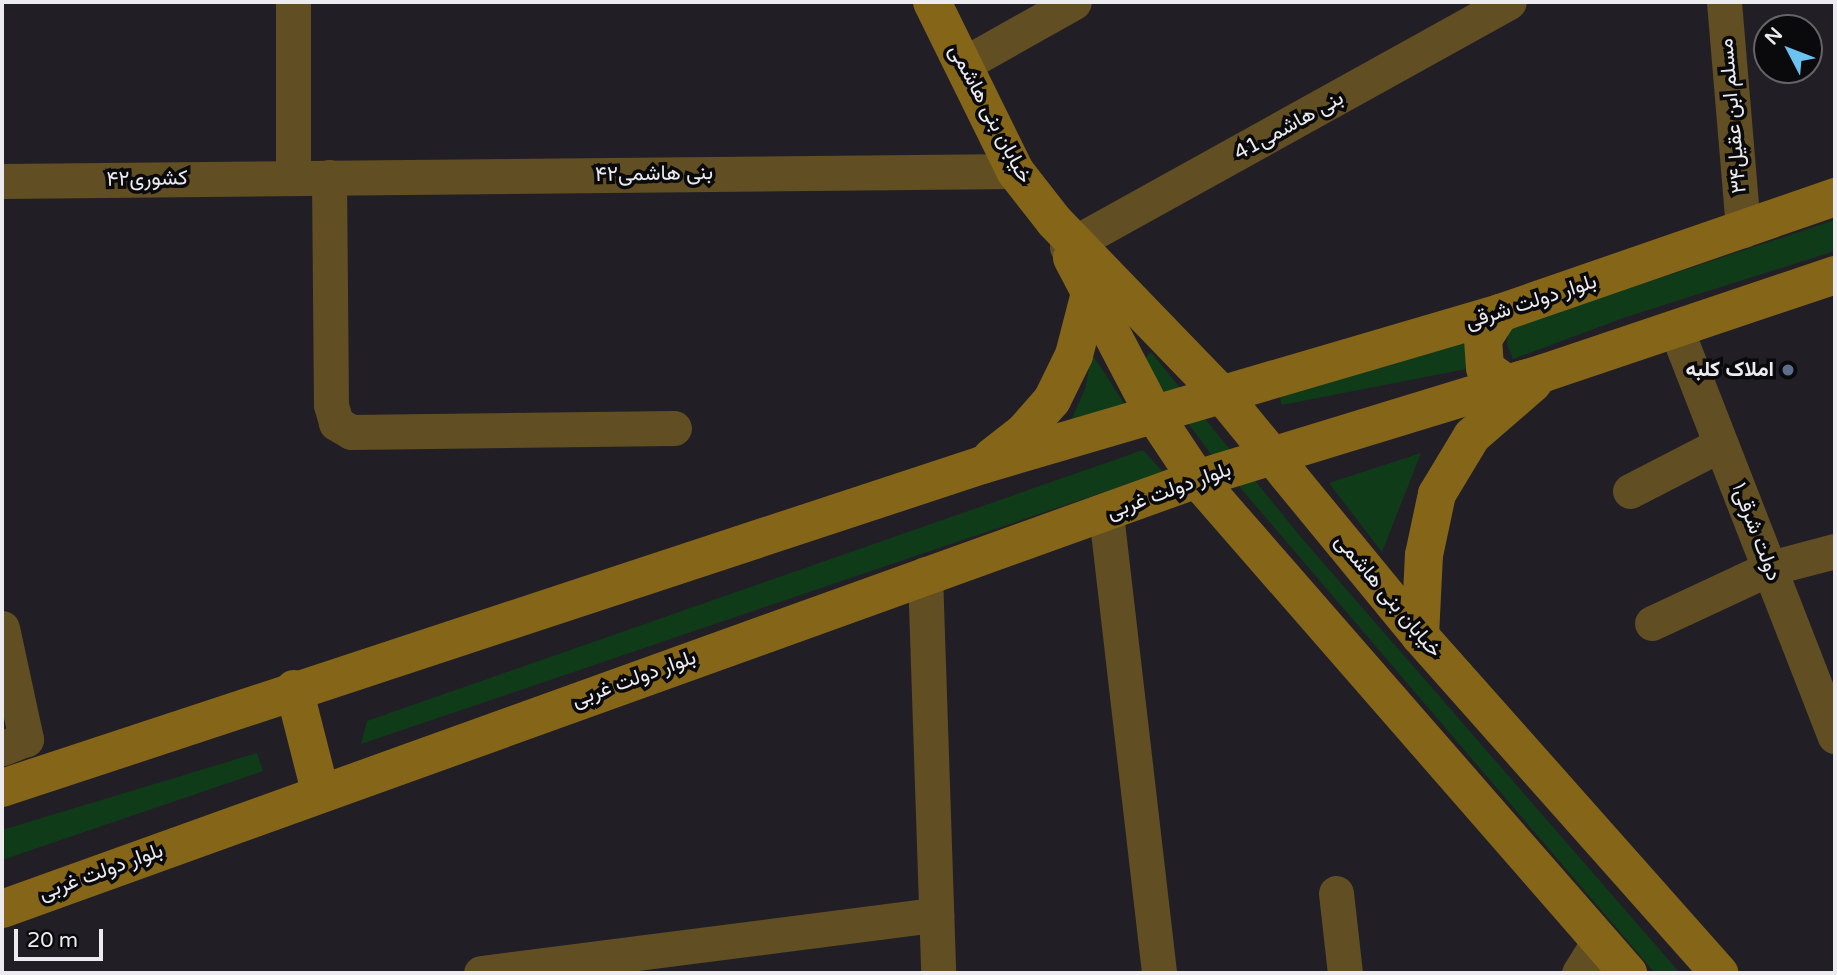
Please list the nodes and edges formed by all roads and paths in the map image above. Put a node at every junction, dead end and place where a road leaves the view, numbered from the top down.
1 (293, 2) edge
2 (932, 2) edge
3 (1074, 2) edge
4 (1509, 2) edge
5 (1724, 2) edge
6 (964, 64) junction
7 (1015, 171) junction
8 (293, 177) junction
9 (329, 177) junction
10 (2, 181) edge
11 (1835, 198) edge
12 (1742, 230) junction
13 (1065, 237) junction
14 (1835, 275) edge
15 (1090, 293) junction
16 (1500, 313) junction
17 (1676, 329) junction
18 (1544, 373) junction
19 (1223, 396) junction
20 (1155, 416) junction
21 (674, 428) dead end
22 (1721, 444) junction
23 (1269, 456) junction
24 (982, 465) junction
25 (1197, 479) junction
26 (1630, 491) dead end
27 (1106, 514) junction
28 (1835, 551) edge
29 (1770, 568) junction
30 (925, 574) junction
31 (1653, 623) dead end
32 (2, 628) edge
33 (1420, 636) junction
34 (294, 689) junction
35 (1831, 715) edge
36 (2, 748) edge
37 (2, 788) edge
38 (320, 791) junction
39 (1336, 893) dead end
40 (2, 909) edge
41 (936, 915) junction
42 (1600, 940) junction
43 (481, 973) edge
44 (938, 973) edge
45 (1159, 973) edge
46 (1345, 973) edge
47 (1579, 973) edge
48 (1628, 973) edge
49 (1719, 973) edge

1 - 8 street
2 - 6 main road, خیابان بنی هاشمی
3 - 6 street
4 - 13 street, بنی هاشمی41
5 - 12 street, مسلم ابن عقیل۳۴
6 - 7 main road, خیابان بنی هاشمی
7 - 9 street, بنی هاشمی۴۲
7 - 13 main road, خیابان بنی هاشمی
8 - 9 street, بنی هاشمی۴۲
8 - 10 street, کشوری۴۲
9 - 21 street
11 - 12 main road, بلوار دولت شرقی
12 - 16 main road, بلوار دولت شرقی
13 - 15 main road, خیابان بنی هاشمی
13 - 19 main road, خیابان بنی هاشمی
14 - 17 main road
15 - 20 main road, خیابان بنی هاشمی
15 - 24 main road
16 - 18 main road
16 - 19 main road, بلوار دولت شرقی
17 - 18 main road
17 - 22 street, ۱دولت شرقی
18 - 23 main road
18 - 33 main road
19 - 20 main road
19 - 23 main road, خیابان بنی هاشمی
20 - 24 main road
20 - 25 main road, خیابان بنی هاشمی
22 - 26 street
22 - 29 street, ۱دولت شرقی
23 - 25 main road, بلوار دولت غربی
23 - 33 main road, خیابان بنی هاشمی
24 - 34 main road
25 - 27 main road, بلوار دولت غربی
25 - 42 main road, خیابان بنی هاشمی
27 - 30 main road, بلوار دولت غربی
27 - 45 street
28 - 29 street
29 - 31 street
29 - 35 street, ۱دولت شرقی
30 - 38 main road, بلوار دولت غربی
30 - 41 street
32 - 36 street
33 - 49 main road, خیابان بنی هاشمی
34 - 37 main road
34 - 38 main road
38 - 40 main road, بلوار دولت غربی
39 - 46 street
41 - 43 street
41 - 44 street
42 - 47 street
42 - 48 main road, خیابان بنی هاشمی

